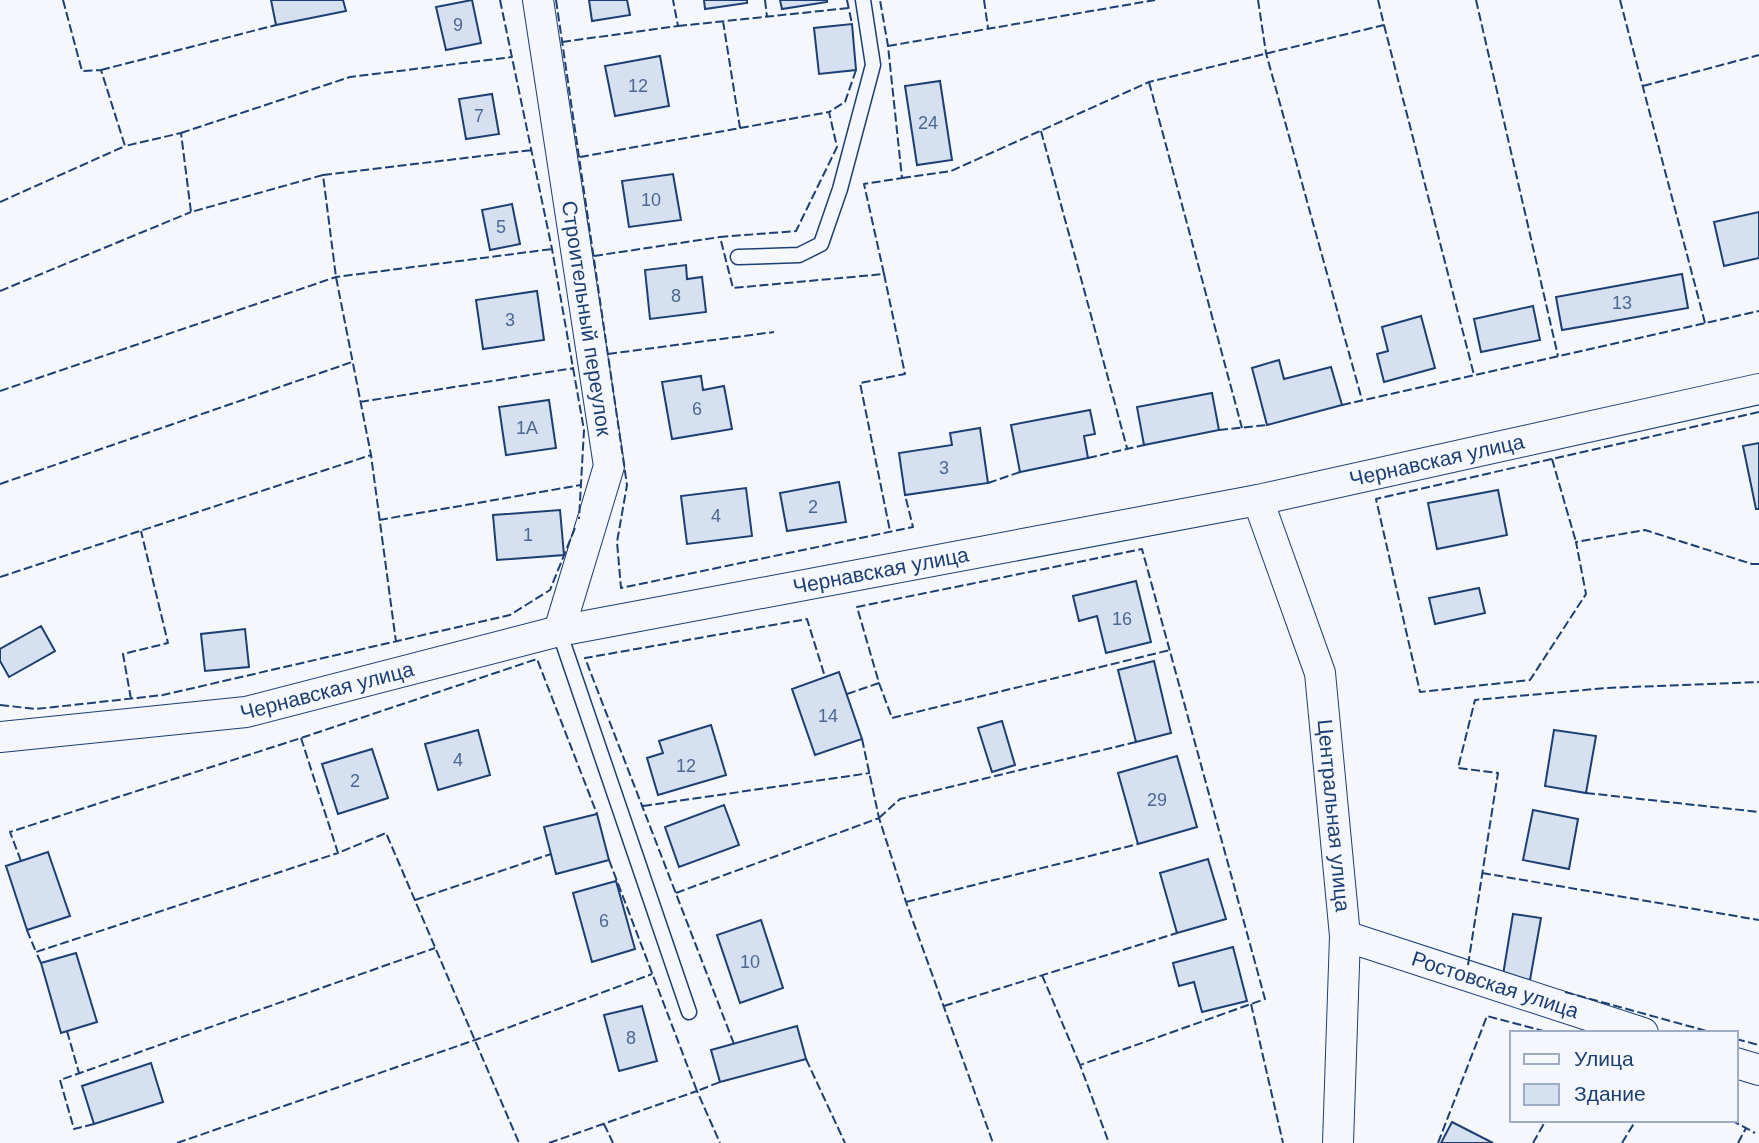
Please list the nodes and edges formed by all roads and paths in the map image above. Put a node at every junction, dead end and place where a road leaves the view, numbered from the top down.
1 (538, 0) edge
2 (863, 0) edge
3 (738, 257) dead end
4 (1759, 389) edge
5 (1258, 500) junction
6 (559, 631) junction
7 (0, 737) edge
8 (1345, 936) junction
9 (689, 1012) dead end
10 (1637, 1031) edge
11 (1738, 1064) edge
12 (1759, 1070) edge
13 (1338, 1143) edge

1 - 6 street, Строительный переулок
2 - 3 lane
4 - 5 street, Чернавская улица
5 - 6 street, Чернавская улица
5 - 8 street, Центральная улица
6 - 7 street, Чернавская улица
6 - 9 lane
8 - 10 street, Ростовская улица
8 - 13 street, Центральная улица
11 - 12 street

